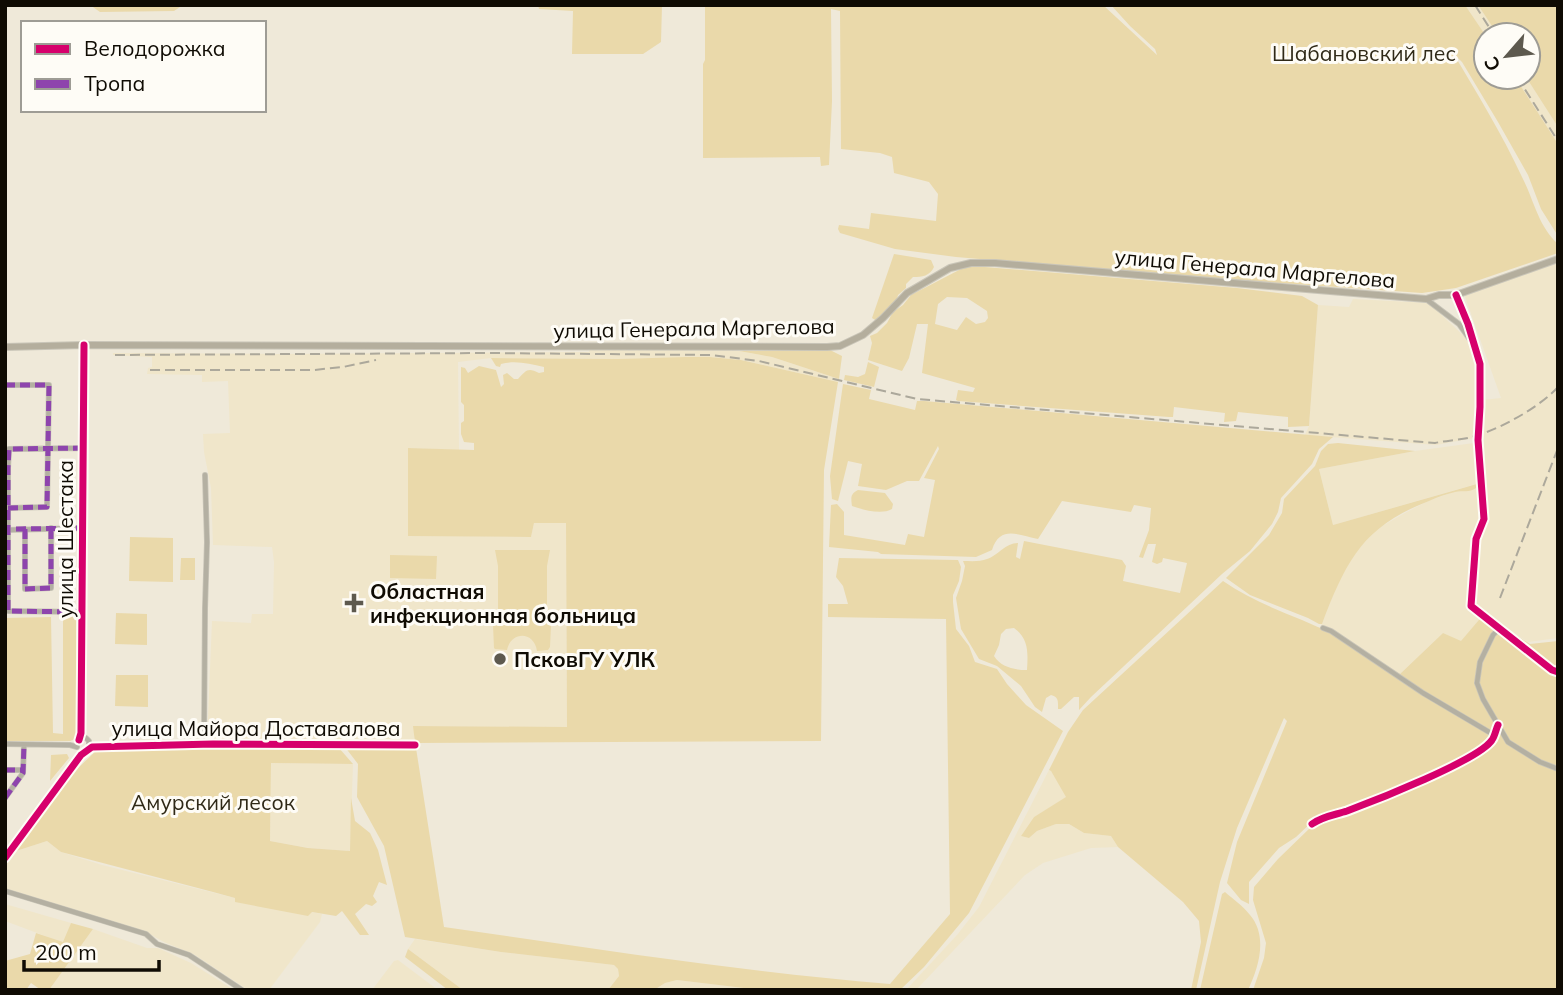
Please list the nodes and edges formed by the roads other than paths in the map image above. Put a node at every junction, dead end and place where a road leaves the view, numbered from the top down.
1 (1558, 259) edge
2 (1455, 295) junction
3 (1426, 299) junction
4 (1459, 306) junction
5 (1451, 319) junction
6 (84, 345) junction
7 (5, 347) edge
8 (1475, 347) junction
9 (5, 385) edge
10 (83, 448) junction
11 (48, 449) junction
12 (205, 475) dead end
13 (8, 508) junction
14 (83, 527) junction
15 (51, 528) junction
16 (25, 529) junction
17 (7, 530) edge
18 (82, 612) junction
19 (1324, 628) dead end
20 (1499, 629) junction
21 (1558, 672) edge
22 (1498, 725) junction
23 (1494, 735) junction
24 (81, 741) junction
25 (5, 744) edge
26 (204, 744) junction
27 (24, 745) junction
28 (415, 745) dead end
29 (97, 746) junction
30 (87, 749) junction
31 (78, 760) junction
32 (23, 769) junction
33 (1558, 769) edge
34 (5, 770) edge
35 (5, 797) edge
36 (1312, 824) dead end
37 (5, 858) edge
38 (5, 891) edge
39 (242, 990) edge

1 - 2 main road, улица Генерала Маргелова
2 - 3 main road, улица Генерала Маргелова
2 - 4 street
3 - 5 street
3 - 6 main road, улица Генерала Маргелова
4 - 5 street
4 - 8 street
5 - 8 street
6 - 7 main road, улица Генерала Маргелова
6 - 10 street, улица Шестака
8 - 20 street
9 - 11 street
10 - 11 street
10 - 14 street, улица Шестака
11 - 13 street
11 - 13 street
12 - 26 street
13 - 17 street
14 - 15 street
14 - 18 street, улица Шестака
15 - 16 street
15 - 16 street
16 - 17 street
17 - 18 street
18 - 24 street, улица Шестака
19 - 23 street
20 - 21 street
20 - 22 street
22 - 23 street
22 - 33 street
23 - 36 street
24 - 27 street, улица Майора Доставалова
24 - 29 street, улица Майора Доставалова
24 - 30 street
24 - 31 street, улица Шестака
25 - 27 street, улица Майора Доставалова
26 - 28 street, улица Майора Доставалова
26 - 29 street, улица Майора Доставалова
27 - 32 street
29 - 30 street, улица Майора Доставалова
30 - 31 street
31 - 37 street
32 - 34 street
32 - 35 street
38 - 39 street

